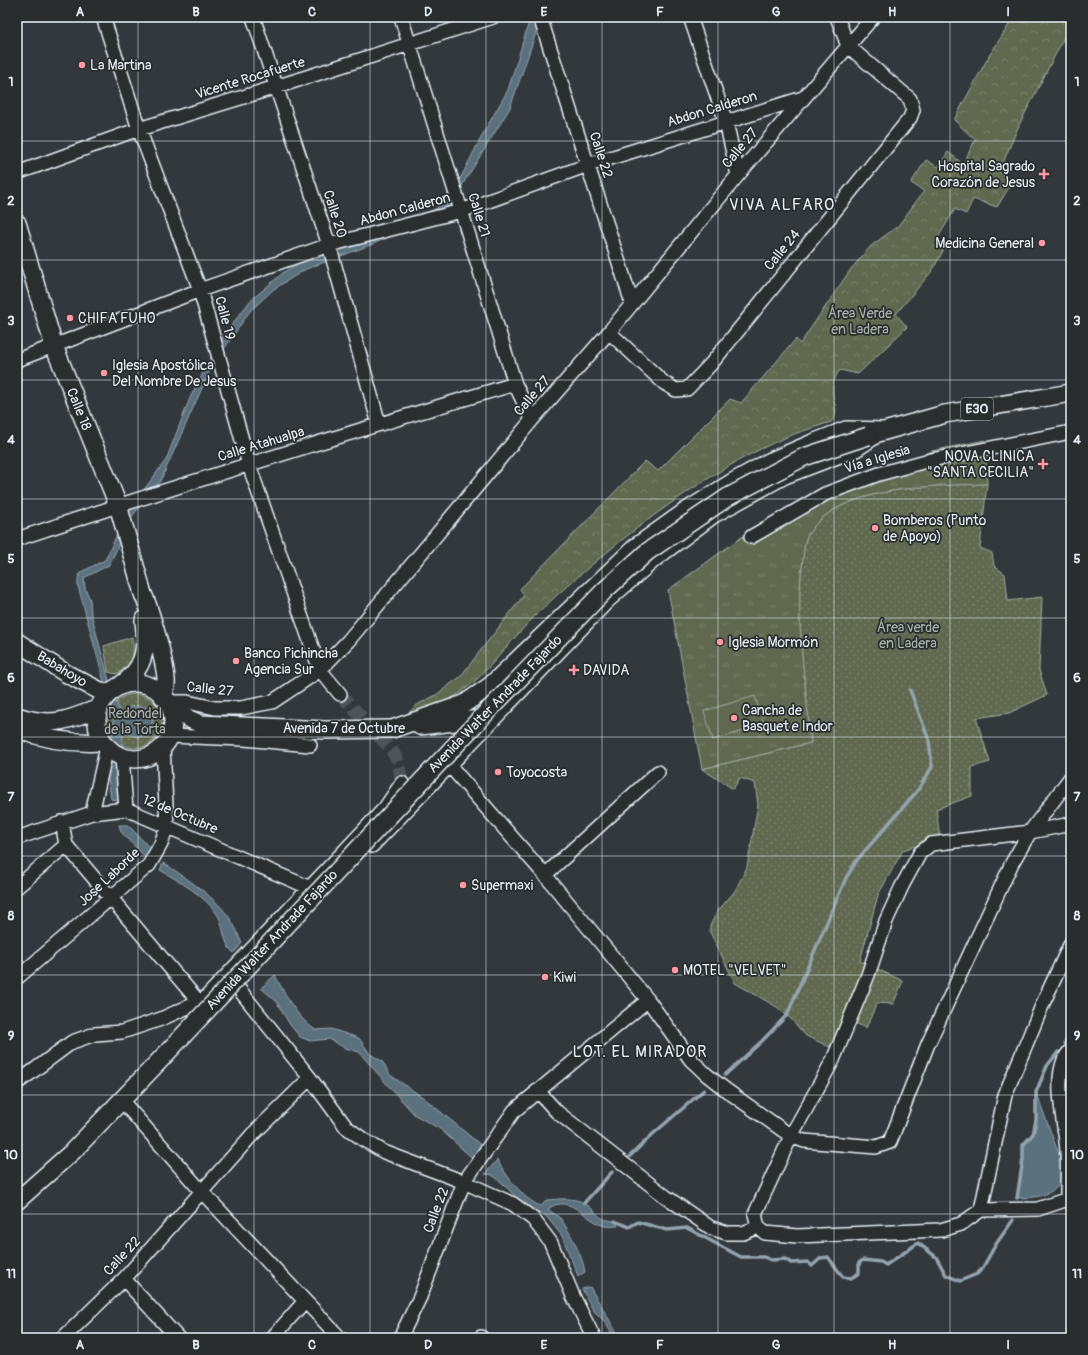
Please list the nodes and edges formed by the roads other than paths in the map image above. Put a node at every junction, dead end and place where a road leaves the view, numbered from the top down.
1 (103, 17) edge
2 (253, 17) edge
3 (401, 17) edge
4 (493, 17) edge
5 (540, 17) edge
6 (690, 17) edge
7 (838, 17) edge
8 (873, 17) edge
9 (410, 44) junction
10 (848, 46) junction
11 (276, 87) junction
12 (803, 98) junction
13 (726, 122) junction
14 (139, 129) junction
15 (588, 165) junction
16 (17, 173) edge
17 (738, 175) junction
18 (461, 211) junction
19 (17, 223) edge
20 (329, 245) junction
21 (200, 290) junction
22 (632, 303) junction
23 (609, 332) junction
24 (54, 346) junction
25 (17, 360) edge
26 (515, 384) junction
27 (1071, 393) edge
28 (532, 420) junction
29 (379, 424) junction
30 (884, 431) junction
31 (1071, 432) edge
32 (249, 465) junction
33 (118, 505) junction
34 (751, 538) dead end
35 (17, 539) edge
36 (143, 594) junction
37 (17, 642) edge
38 (320, 670) junction
39 (340, 694) tunnel mouth
40 (108, 697) junction
41 (166, 701) junction
42 (17, 716) edge
43 (480, 718) junction
44 (208, 724) junction
45 (17, 729) edge
46 (392, 729) junction
47 (168, 736) junction
48 (105, 745) junction
49 (310, 745) dead end
50 (122, 757) junction
51 (450, 766) junction
52 (658, 772) dead end
53 (1071, 777) edge
54 (126, 809) junction
55 (92, 813) junction
56 (397, 821) junction
57 (62, 822) junction
58 (1071, 824) edge
59 (167, 825) junction
60 (1030, 832) junction
61 (17, 838) edge
62 (66, 845) junction
63 (545, 875) junction
64 (17, 887) edge
65 (308, 887) junction
66 (112, 899) junction
67 (322, 899) junction
68 (1071, 943) edge
69 (17, 978) edge
70 (238, 988) junction
71 (648, 1000) junction
72 (199, 1002) junction
73 (1071, 1050) edge
74 (163, 1057) junction
75 (310, 1078) junction
76 (17, 1083) edge
77 (537, 1090) junction
78 (122, 1101) junction
79 (791, 1136) junction
80 (464, 1182) junction
81 (202, 1192) junction
82 (1069, 1198) edge
83 (17, 1201) edge
84 (981, 1210) junction
85 (758, 1227) junction
86 (124, 1279) junction
87 (304, 1302) junction
88 (63, 1338) edge
89 (178, 1338) edge
90 (272, 1338) edge
91 (340, 1338) edge
92 (400, 1338) edge
93 (594, 1338) edge

1 - 14 street, Calle 19
2 - 11 street, Calle 20
3 - 9 street, Calle 21
4 - 9 street, Vicente Rocafuerte
5 - 15 street, Calle 22
6 - 13 street
7 - 10 street, Calle 24
8 - 10 street, Calle 27
9 - 11 street, Vicente Rocafuerte
9 - 18 street, Calle 21
10 - 12 street, Calle 27
10 - 23 street, Calle 24
11 - 14 street, Vicente Rocafuerte
11 - 20 street, Calle 20
12 - 13 street, Abdon Calderon
12 - 17 street, Calle 27
13 - 15 street, Abdon Calderon
13 - 17 street
14 - 16 street, Vicente Rocafuerte
14 - 21 street, Calle 19
15 - 18 street, Abdon Calderon
15 - 22 street, Calle 22
17 - 22 street, Calle 27
18 - 20 street, Abdon Calderon
18 - 26 street, Calle 21
19 - 24 main road, Calle 18 / E30
20 - 21 street, Abdon Calderon
20 - 29 street, Calle 20
21 - 24 street, Abdon Calderon
21 - 32 street, Calle 19
22 - 23 street, Calle 27
23 - 28 street, Calle 27
24 - 25 street, Abdon Calderon
24 - 33 main road, Calle 18 / E30
26 - 28 street, Calle 21
26 - 29 street, Calle Atahualpa
27 - 30 main road, Avenida Walter Andrade Fajardo / E30
28 - 38 street, Calle 27
29 - 32 street, Calle Atahualpa
30 - 43 main road, Avenida Walter Andrade Fajardo, bridge
30 - 46 main road, Avenida Walter Andrade Fajardo / E30
30 - 51 street, Avenida Walter Andrade Fajardo / E30
31 - 34 street, Vía a Iglesia
32 - 33 street, Calle Atahualpa
32 - 38 street, Calle 19
33 - 35 street, Calle Atahualpa
33 - 36 main road, Calle 18 / E30
36 - 40 main road, Calle 18 / E30
36 - 41 main road, Calle 18 / E30
37 - 40 main road, Babahoyo
38 - 39 street, Calle 19
38 - 41 street, Calle 27
40 - 41 main road, E30
40 - 42 main road, E30
40 - 48 main road
41 - 44 main road, Avenida 7 de Octubre / E30
41 - 47 main road, E30
43 - 46 main road, Avenida 7 de Octubre / E30
43 - 74 main road, Avenida Walter Andrade Fajardo, bridge
44 - 46 main road, Avenida 7 de Octubre / E30, bridge
44 - 47 main road, Avenida 7 de Octubre
45 - 48 main road
47 - 49 street, Avenida 7 de Octubre
47 - 50 main road
47 - 59 street, Jose Laborde
48 - 50 main road
48 - 55 street
50 - 54 street
51 - 56 street, Avenida Walter Andrade Fajardo
51 - 63 street
52 - 63 street
53 - 60 street
54 - 55 street, 12 de Octubre
54 - 59 street, 12 de Octubre
55 - 57 street, 12 de Octubre
56 - 65 street, Avenida Walter Andrade Fajardo
56 - 67 street, Avenida Walter Andrade Fajardo
57 - 61 street, 12 de Octubre
57 - 62 street
58 - 60 street
59 - 65 street, 12 de Octubre
59 - 66 street, Jose Laborde
60 - 79 street
60 - 79 street
62 - 64 street
62 - 66 street
63 - 71 street
65 - 67 street, 12 de Octubre
65 - 72 street, Avenida Walter Andrade Fajardo
66 - 69 street, Jose Laborde
66 - 72 street
67 - 70 street, Avenida Walter Andrade Fajardo
68 - 84 street
70 - 74 street, Avenida Walter Andrade Fajardo
70 - 75 street
71 - 77 street, Calle 22
71 - 79 street
72 - 74 street, Avenida Walter Andrade Fajardo
72 - 76 street
73 - 82 street
74 - 78 main road, Avenida Walter Andrade Fajardo
75 - 80 street
75 - 81 street, Calle 22
77 - 80 street, Calle 22
77 - 85 street
78 - 81 street
78 - 83 main road, Avenida Walter Andrade Fajardo
79 - 85 street
80 - 92 street, Calle 22
80 - 93 street
81 - 86 street, Calle 22
81 - 87 street
82 - 84 street
84 - 85 street
86 - 88 street, Calle 22
86 - 89 street
87 - 90 street
87 - 91 street

